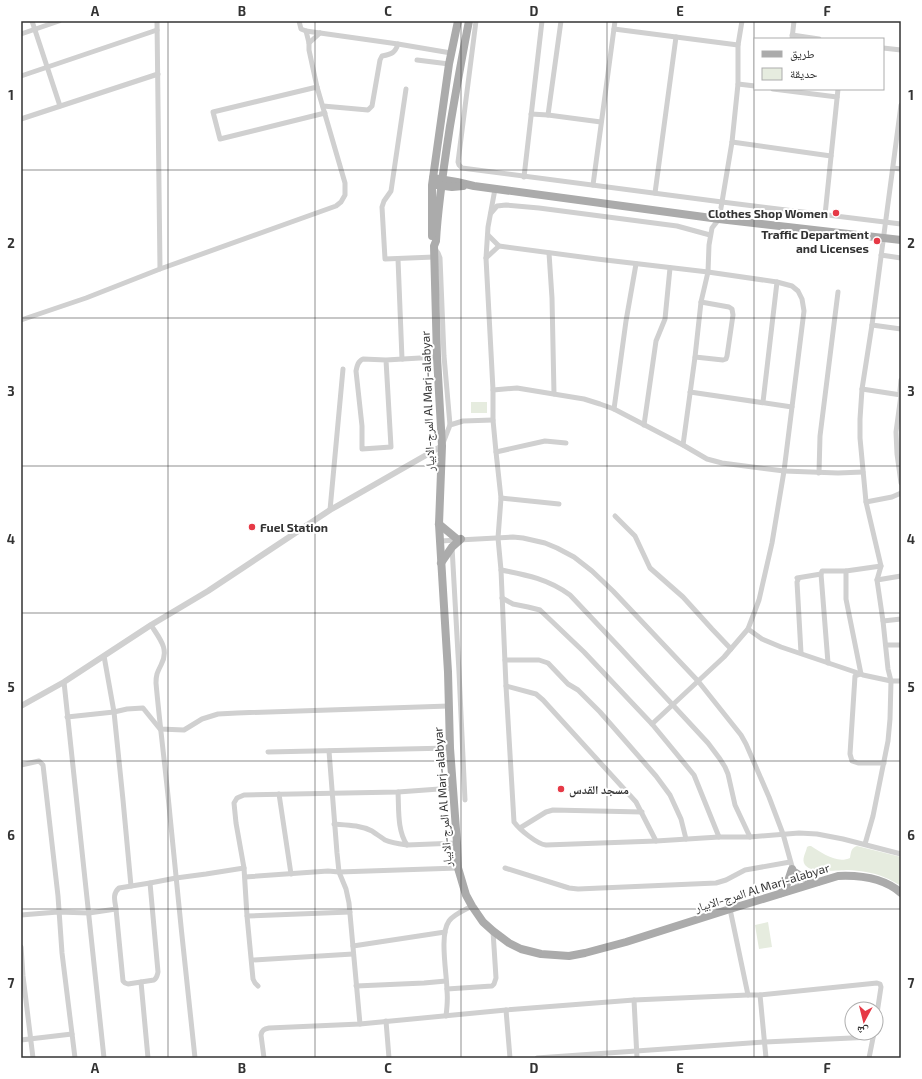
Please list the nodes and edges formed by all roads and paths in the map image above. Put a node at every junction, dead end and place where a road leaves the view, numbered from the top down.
1 (32, 21) edge
2 (59, 21) edge
3 (157, 21) edge
4 (299, 21) edge
5 (458, 21) edge
6 (469, 21) edge
7 (476, 21) edge
8 (542, 21) edge
9 (561, 21) edge
10 (615, 21) edge
11 (742, 21) edge
12 (794, 21) edge
13 (35, 29) junction
14 (614, 29) junction
15 (157, 30) junction
16 (306, 31) junction
17 (320, 33) junction
18 (21, 34) edge
19 (676, 37) junction
20 (792, 37) edge
21 (806, 38) edge
22 (310, 43) junction
23 (398, 44) junction
24 (738, 45) junction
25 (884, 48) edge
26 (901, 50) edge
27 (451, 53) junction
28 (418, 60) dead end
29 (449, 64) junction
30 (47, 67) junction
31 (158, 74) junction
32 (21, 76) edge
33 (738, 84) junction
34 (754, 86) edge
35 (317, 87) junction
36 (406, 89) dead end
37 (788, 90) edge
38 (838, 90) edge
39 (837, 97) junction
40 (901, 105) edge
41 (60, 106) junction
42 (323, 106) junction
43 (325, 113) junction
44 (531, 114) junction
45 (548, 115) junction
46 (21, 119) edge
47 (601, 122) junction
48 (732, 142) junction
49 (831, 156) junction
50 (444, 166) junction
51 (893, 168) junction
52 (901, 169) edge
53 (524, 177) junction
54 (432, 181) junction
55 (442, 183) junction
56 (455, 184) junction
57 (593, 185) junction
58 (495, 189) junction
59 (655, 193) junction
60 (440, 198) junction
61 (722, 202) junction
62 (490, 214) junction
63 (825, 215) junction
64 (718, 219) junction
65 (885, 222) junction
66 (901, 224) edge
67 (488, 235) junction
68 (710, 235) junction
69 (883, 238) junction
70 (901, 240) edge
71 (500, 246) junction
72 (434, 251) junction
73 (549, 253) junction
74 (881, 255) junction
75 (486, 258) junction
76 (901, 258) edge
77 (398, 259) junction
78 (636, 264) junction
79 (670, 268) junction
80 (160, 269) junction
81 (708, 272) junction
82 (777, 282) junction
83 (838, 292) dead end
84 (701, 302) junction
85 (21, 320) edge
86 (872, 325) junction
87 (901, 329) edge
88 (437, 357) junction
89 (695, 357) junction
90 (402, 359) junction
91 (386, 360) junction
92 (343, 369) dead end
93 (901, 380) edge
94 (862, 389) junction
95 (493, 390) junction
96 (690, 392) junction
97 (554, 394) junction
98 (901, 395) edge
99 (763, 402) junction
100 (792, 407) junction
101 (614, 409) junction
102 (493, 420) junction
103 (644, 425) junction
104 (450, 426) junction
105 (566, 443) dead end
106 (682, 445) junction
107 (442, 446) junction
108 (496, 452) junction
109 (784, 471) junction
110 (863, 472) junction
111 (819, 473) junction
112 (901, 483) edge
113 (901, 493) edge
114 (501, 498) junction
115 (866, 502) junction
116 (559, 504) dead end
117 (330, 510) junction
118 (615, 516) dead end
119 (439, 524) junction
120 (498, 538) junction
121 (440, 541) junction
122 (456, 542) junction
123 (441, 563) junction
124 (881, 566) junction
125 (501, 570) junction
126 (846, 571) junction
127 (821, 574) junction
128 (901, 576) edge
129 (877, 580) junction
130 (502, 598) junction
131 (901, 619) edge
132 (883, 621) junction
133 (151, 625) junction
134 (748, 629) junction
135 (886, 645) junction
136 (901, 645) edge
137 (731, 649) junction
138 (801, 653) junction
139 (104, 656) junction
140 (505, 660) junction
141 (828, 663) junction
142 (448, 672) junction
143 (459, 672) junction
144 (861, 674) junction
145 (698, 681) junction
146 (891, 681) junction
147 (901, 681) edge
148 (64, 682) junction
149 (506, 686) junction
150 (672, 705) junction
151 (21, 706) edge
152 (449, 706) junction
153 (114, 712) junction
154 (67, 717) junction
155 (652, 724) junction
156 (160, 729) junction
157 (450, 748) junction
158 (329, 751) junction
159 (268, 752) dead end
160 (884, 763) junction
161 (21, 765) edge
162 (453, 788) junction
163 (398, 792) junction
164 (332, 793) junction
165 (279, 794) junction
166 (465, 800) dead end
167 (642, 812) junction
168 (334, 824) junction
169 (520, 828) junction
170 (783, 834) junction
171 (719, 837) junction
172 (750, 837) junction
173 (686, 839) junction
174 (656, 841) junction
175 (457, 843) junction
176 (865, 844) junction
177 (407, 845) junction
178 (901, 854) edge
179 (792, 867) junction
180 (244, 868) junction
181 (458, 868) junction
182 (504, 868) dead end
183 (339, 872) junction
184 (291, 874) junction
185 (245, 877) junction
186 (176, 878) junction
187 (818, 882) junction
188 (150, 883) junction
189 (131, 886) junction
190 (798, 888) junction
191 (781, 893) junction
192 (901, 893) edge
193 (472, 906) junction
194 (730, 908) junction
195 (116, 909) junction
196 (58, 912) junction
197 (350, 912) junction
198 (89, 913) junction
199 (21, 915) edge
200 (247, 916) junction
201 (493, 931) junction
202 (445, 932) junction
203 (353, 946) junction
204 (21, 947) edge
205 (354, 954) junction
206 (252, 960) junction
207 (446, 981) junction
208 (141, 982) junction
209 (258, 986) dead end
210 (356, 986) junction
211 (447, 989) junction
212 (748, 995) junction
213 (760, 995) junction
214 (634, 1000) junction
215 (879, 1001) edge
216 (506, 1010) junction
217 (446, 1016) junction
218 (386, 1021) junction
219 (360, 1024) junction
220 (72, 1034) junction
221 (844, 1037) edge
222 (30, 1039) junction
223 (21, 1040) edge
224 (873, 1041) edge
225 (764, 1042) junction
226 (636, 1051) junction
227 (32, 1058) edge
228 (75, 1058) edge
229 (104, 1058) edge
230 (148, 1058) edge
231 (195, 1058) edge
232 (264, 1058) edge
233 (389, 1058) edge
234 (510, 1058) edge
235 (537, 1058) edge
236 (637, 1058) edge
237 (766, 1058) edge
238 (870, 1058) edge

1 - 13 street
2 - 13 street
3 - 15 street
4 - 16 street
5 - 27 main road, المرج-الابيار Al Marj-alabyar
6 - 50 main road, المرج-الابيار Al Marj-alabyar
7 - 53 street
8 - 44 street
9 - 45 street
10 - 14 street
11 - 24 street
12 - 20 street
13 - 18 street
13 - 30 street
14 - 19 street
14 - 47 street
15 - 30 street
15 - 31 street
16 - 17 street
16 - 22 street
17 - 22 street
17 - 23 street
19 - 24 street
19 - 59 street
20 - 21 street
22 - 35 street
23 - 27 street
23 - 42 street
24 - 33 street
25 - 26 street
27 - 29 main road, المرج-الابيار Al Marj-alabyar
28 - 29 street
29 - 54 main road, المرج-الابيار Al Marj-alabyar
30 - 32 street
30 - 41 street
31 - 41 street
31 - 80 street
33 - 34 street
33 - 48 street
35 - 42 street
35 - 43 street
36 - 77 street
37 - 39 street
38 - 39 street
39 - 49 street
40 - 51 street
41 - 46 street
42 - 43 street
43 - 80 street
44 - 45 street
44 - 53 street
45 - 47 street
47 - 57 street
48 - 49 street
48 - 61 street
49 - 63 street
50 - 55 main road, المرج-الابيار Al Marj-alabyar
50 - 56 main road
51 - 52 street
51 - 65 street
53 - 57 street
54 - 55 main road
54 - 72 main road, المرج-الابيار Al Marj-alabyar
55 - 56 main road
55 - 60 main road, المرج-الابيار Al Marj-alabyar
56 - 58 main road
56 - 60 main road
57 - 59 street
58 - 62 street
58 - 64 main road
59 - 61 street
60 - 72 main road, المرج-الابيار Al Marj-alabyar
61 - 63 street
61 - 64 street
62 - 67 street
62 - 68 street
63 - 65 street
64 - 68 street
64 - 69 main road
65 - 66 street
65 - 69 street
67 - 71 street
67 - 75 street
68 - 81 street
69 - 70 main road
69 - 74 street
71 - 73 street
71 - 75 street
72 - 77 street
72 - 88 main road, المرج-الابيار Al Marj-alabyar
72 - 104 street
73 - 78 street
73 - 97 street
74 - 76 street
74 - 86 street
75 - 95 street
77 - 90 street
78 - 79 street
78 - 101 street
79 - 81 street
79 - 103 street
80 - 85 street
81 - 82 street
81 - 84 street
82 - 99 street
82 - 100 street
83 - 111 street
84 - 89 street
84 - 89 street
86 - 87 street
86 - 94 street
88 - 90 street
88 - 107 main road, المرج-الابيار Al Marj-alabyar
89 - 96 street
90 - 91 street
91 - 91 street
92 - 117 street
93 - 98 street
94 - 98 street
94 - 110 street
95 - 97 street
95 - 102 street
96 - 99 street
96 - 106 street
97 - 101 street
98 - 112 street
99 - 100 street
100 - 109 street
101 - 103 street
102 - 104 street
102 - 108 street
103 - 106 street
104 - 107 street
105 - 108 street
106 - 109 street
107 - 117 street
107 - 119 main road, المرج-الابيار Al Marj-alabyar
108 - 114 street
109 - 111 street
109 - 134 street
110 - 111 street
110 - 115 street
113 - 115 street
114 - 116 street
114 - 120 street
115 - 124 street
117 - 133 street
118 - 137 street
119 - 121 main road, المرج-الابيار Al Marj-alabyar
119 - 122 main road
120 - 122 street
120 - 125 street
120 - 145 street
121 - 122 street
121 - 123 main road, المرج-الابيار Al Marj-alabyar
122 - 123 main road
122 - 143 street
123 - 142 main road, المرج-الابيار Al Marj-alabyar
124 - 126 street
124 - 129 street
125 - 130 street
125 - 150 street
126 - 127 street
126 - 144 street
127 - 138 street
127 - 141 street
128 - 129 street
129 - 132 street
130 - 140 street
130 - 155 street
131 - 132 street
132 - 135 street
133 - 139 street
133 - 156 street
134 - 137 street
134 - 138 street
135 - 136 street
135 - 146 street
137 - 145 street
138 - 141 street
139 - 148 street
139 - 153 street
140 - 149 street
140 - 173 street
141 - 144 street
142 - 143 street
142 - 152 main road, المرج-الابيار Al Marj-alabyar
143 - 166 street
144 - 146 street
144 - 160 street
145 - 150 street
145 - 170 street
146 - 147 street
146 - 160 street
148 - 151 street
148 - 154 street
149 - 167 street
149 - 169 street
150 - 155 street
150 - 172 street
152 - 156 street
152 - 157 main road, المرج-الابيار Al Marj-alabyar
153 - 154 street
153 - 156 street
153 - 189 street
154 - 198 street
155 - 171 street
156 - 186 street
157 - 158 street
157 - 162 main road, المرج-الابيار Al Marj-alabyar
158 - 159 street
158 - 164 street
160 - 176 street
161 - 196 street
162 - 163 street
162 - 175 main road, المرج-الابيار Al Marj-alabyar
163 - 164 street
163 - 177 street
164 - 165 street
164 - 168 street
165 - 180 street
165 - 184 street
167 - 169 street
167 - 174 street
168 - 177 street
168 - 183 street
169 - 174 street
170 - 172 street
170 - 176 street
170 - 179 street
171 - 172 street
171 - 173 street
173 - 174 street
175 - 177 street
175 - 181 main road, المرج-الابيار Al Marj-alabyar
176 - 178 street
179 - 182 street
179 - 187 main road
179 - 190 street
179 - 191 main road
180 - 185 street
180 - 186 street
181 - 183 street
181 - 193 main road, المرج-الابيار Al Marj-alabyar
183 - 184 street
183 - 197 street
184 - 185 street
185 - 200 street
186 - 188 street
186 - 231 street
187 - 190 main road, المرج-الابيار Al Marj-alabyar
187 - 192 main road, المرج-الابيار Al Marj-alabyar
188 - 189 street
188 - 208 street
189 - 195 street
190 - 191 main road, المرج-الابيار Al Marj-alabyar
191 - 194 main road, المرج-الابيار Al Marj-alabyar
193 - 201 main road, المرج-الابيار Al Marj-alabyar
193 - 202 street
194 - 201 main road, المرج-الابيار Al Marj-alabyar
194 - 212 street
195 - 198 street
195 - 208 street
196 - 198 street
196 - 199 street
196 - 220 street
197 - 200 street
197 - 203 street
198 - 229 street
200 - 206 street
201 - 211 street
202 - 203 street
202 - 207 street
203 - 205 street
204 - 222 street
205 - 206 street
205 - 210 street
206 - 209 street
207 - 210 street
207 - 211 street
208 - 230 street
210 - 219 street
211 - 217 street
212 - 213 street
212 - 214 street
213 - 215 street
213 - 225 street
214 - 216 street
214 - 226 street
216 - 217 street
216 - 234 street
217 - 218 street
218 - 219 street
218 - 233 street
219 - 232 street
220 - 222 street
220 - 228 street
221 - 225 street
222 - 223 street
222 - 227 street
224 - 238 street
225 - 226 street
225 - 237 street
226 - 235 street
226 - 236 street

